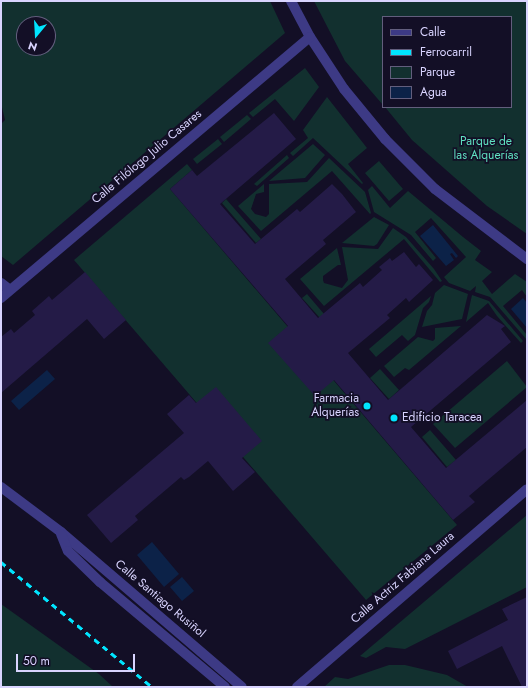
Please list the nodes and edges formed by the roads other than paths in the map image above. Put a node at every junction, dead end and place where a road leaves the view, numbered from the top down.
1 (292, 1) edge
2 (310, 37) junction
3 (527, 259) edge
4 (1, 283) edge
5 (10, 290) junction
6 (1, 298) edge
7 (1, 487) edge
8 (527, 489) edge
9 (61, 532) junction
10 (225, 687) edge
11 (242, 687) edge
12 (296, 687) edge

1 - 2 street
2 - 3 street
2 - 5 street, Calle Filólogo Julio Casares
4 - 5 street
5 - 6 street, Calle Filólogo Julio Casares
7 - 9 street, Calle Santiago Rusiñol
8 - 12 street, Calle Actriz Fabiana Laura
9 - 10 street
9 - 11 street, Calle Santiago Rusiñol

